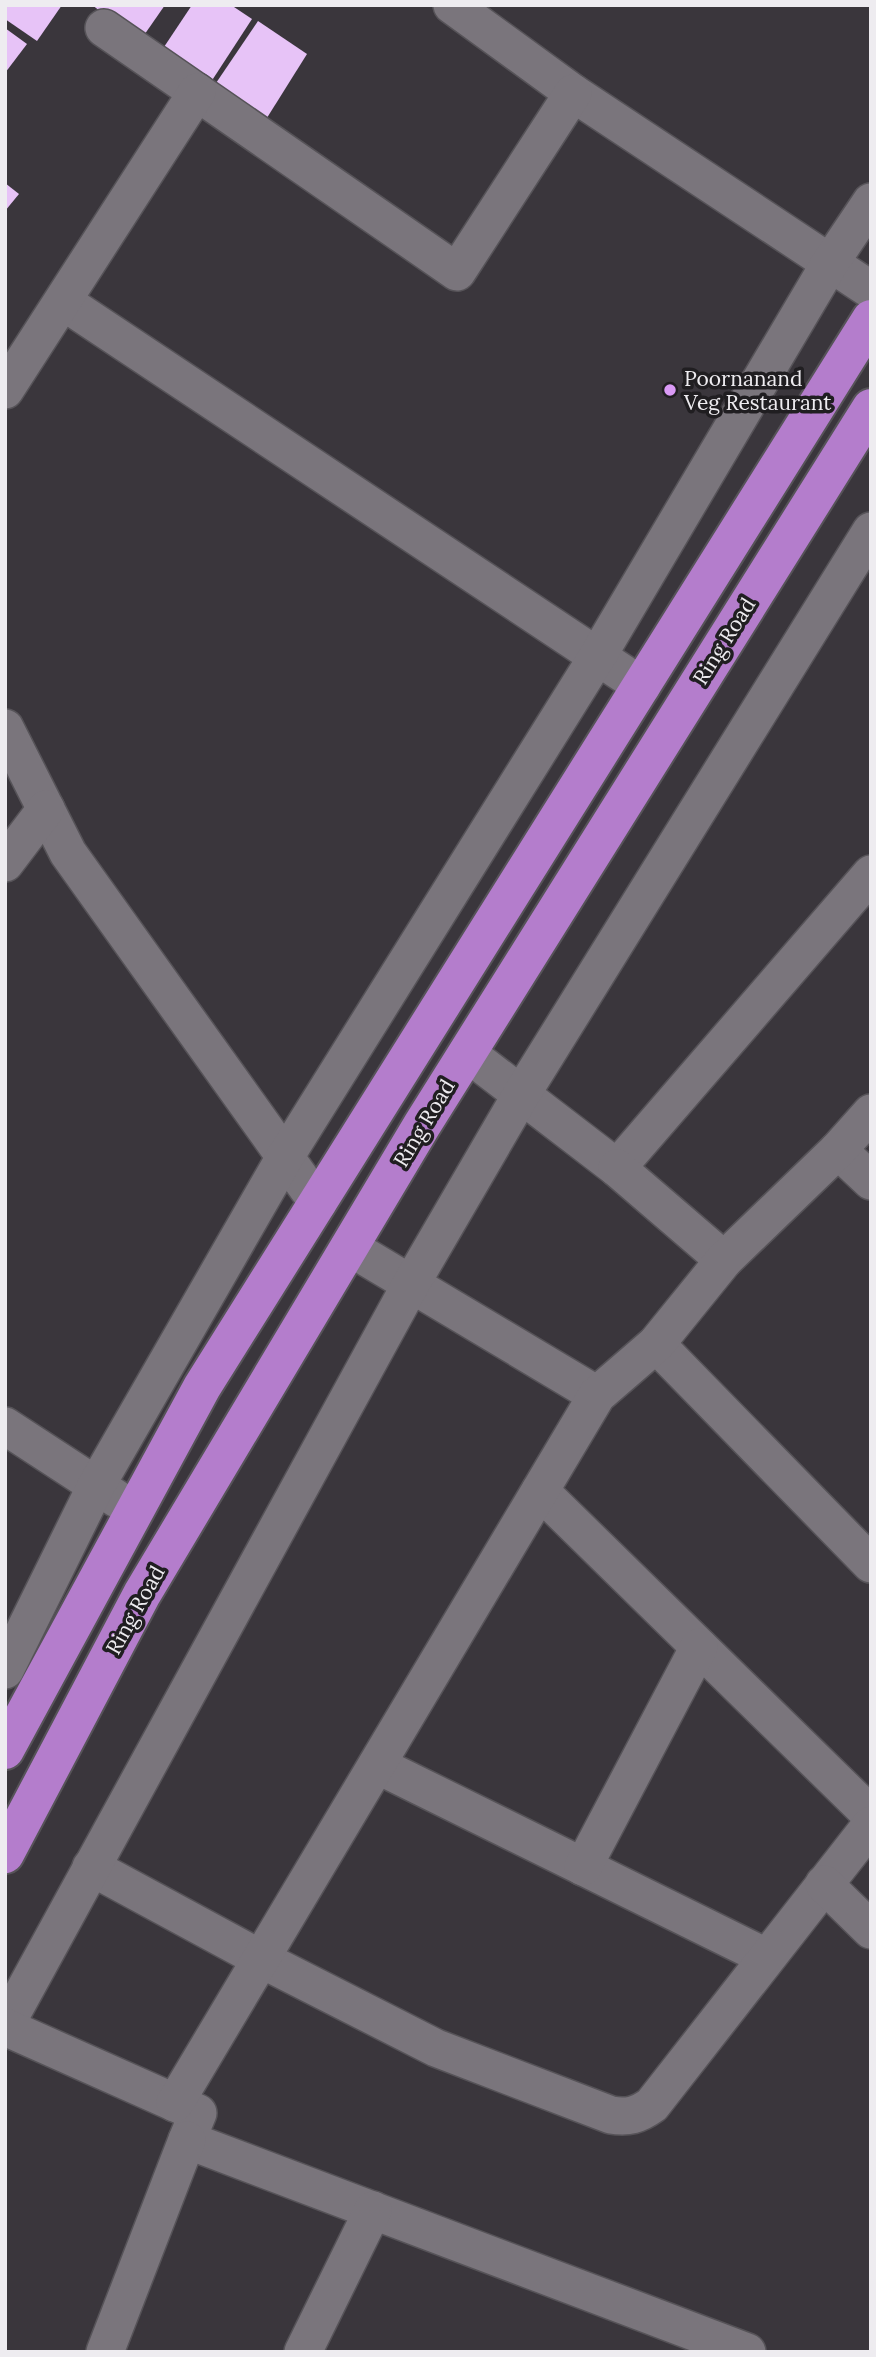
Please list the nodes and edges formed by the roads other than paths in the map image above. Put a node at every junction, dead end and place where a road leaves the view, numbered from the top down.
1 (452, 5) edge
2 (104, 29) dead end
3 (197, 92) junction
4 (573, 93) junction
5 (871, 202) edge
6 (830, 263) junction
7 (871, 290) edge
8 (64, 302) junction
9 (871, 319) edge
10 (5, 390) edge
11 (871, 408) edge
12 (871, 531) edge
13 (597, 657) junction
14 (642, 686) junction
15 (5, 728) edge
16 (46, 809) junction
17 (5, 863) edge
18 (871, 874) edge
19 (467, 1053) junction
20 (521, 1095) junction
21 (871, 1113) edge
22 (838, 1150) junction
23 (285, 1157) junction
24 (617, 1168) junction
25 (871, 1181) edge
26 (318, 1203) junction
27 (349, 1247) junction
28 (724, 1260) junction
29 (411, 1284) junction
30 (656, 1344) junction
31 (597, 1395) junction
32 (5, 1426) edge
33 (96, 1486) junction
34 (540, 1491) junction
35 (135, 1511) junction
36 (871, 1564) edge
37 (699, 1647) junction
38 (5, 1670) edge
39 (5, 1750) edge
40 (377, 1765) junction
41 (871, 1815) edge
42 (871, 1825) edge
43 (5, 1854) edge
44 (91, 1867) junction
45 (583, 1867) junction
46 (824, 1884) junction
47 (871, 1930) edge
48 (766, 1956) junction
49 (261, 1959) junction
50 (5, 2027) edge
51 (175, 2102) junction
52 (187, 2140) junction
53 (373, 2210) junction
54 (104, 2352) edge
55 (303, 2352) edge
56 (747, 2352) edge

1 - 4 street
2 - 3 street
3 - 4 street
3 - 8 street
4 - 6 street
5 - 6 street
6 - 7 street
6 - 13 street
8 - 10 street
8 - 13 street
9 - 14 highway
11 - 19 highway, Ring Road
12 - 20 street
13 - 14 street
13 - 23 street
14 - 26 highway
15 - 16 street
16 - 17 street
16 - 23 street
18 - 24 street
19 - 20 street
19 - 27 highway, Ring Road
20 - 24 street
20 - 29 street
21 - 22 street
22 - 25 street
22 - 28 street
23 - 26 street
23 - 33 street
24 - 28 street
26 - 35 highway
27 - 29 street
27 - 43 highway, Ring Road
28 - 30 street
29 - 31 street
29 - 44 street
30 - 31 street
30 - 36 street
31 - 34 street
32 - 33 street
33 - 35 street
33 - 38 street
34 - 37 street
34 - 40 street
35 - 39 highway
37 - 41 street
37 - 45 street
40 - 45 street
40 - 49 street
42 - 46 street
44 - 49 street
44 - 50 street
45 - 48 street
46 - 47 street
46 - 48 street
48 - 49 street
49 - 51 street
50 - 51 street
51 - 52 street
52 - 53 street
52 - 54 street
53 - 55 street
53 - 56 street

